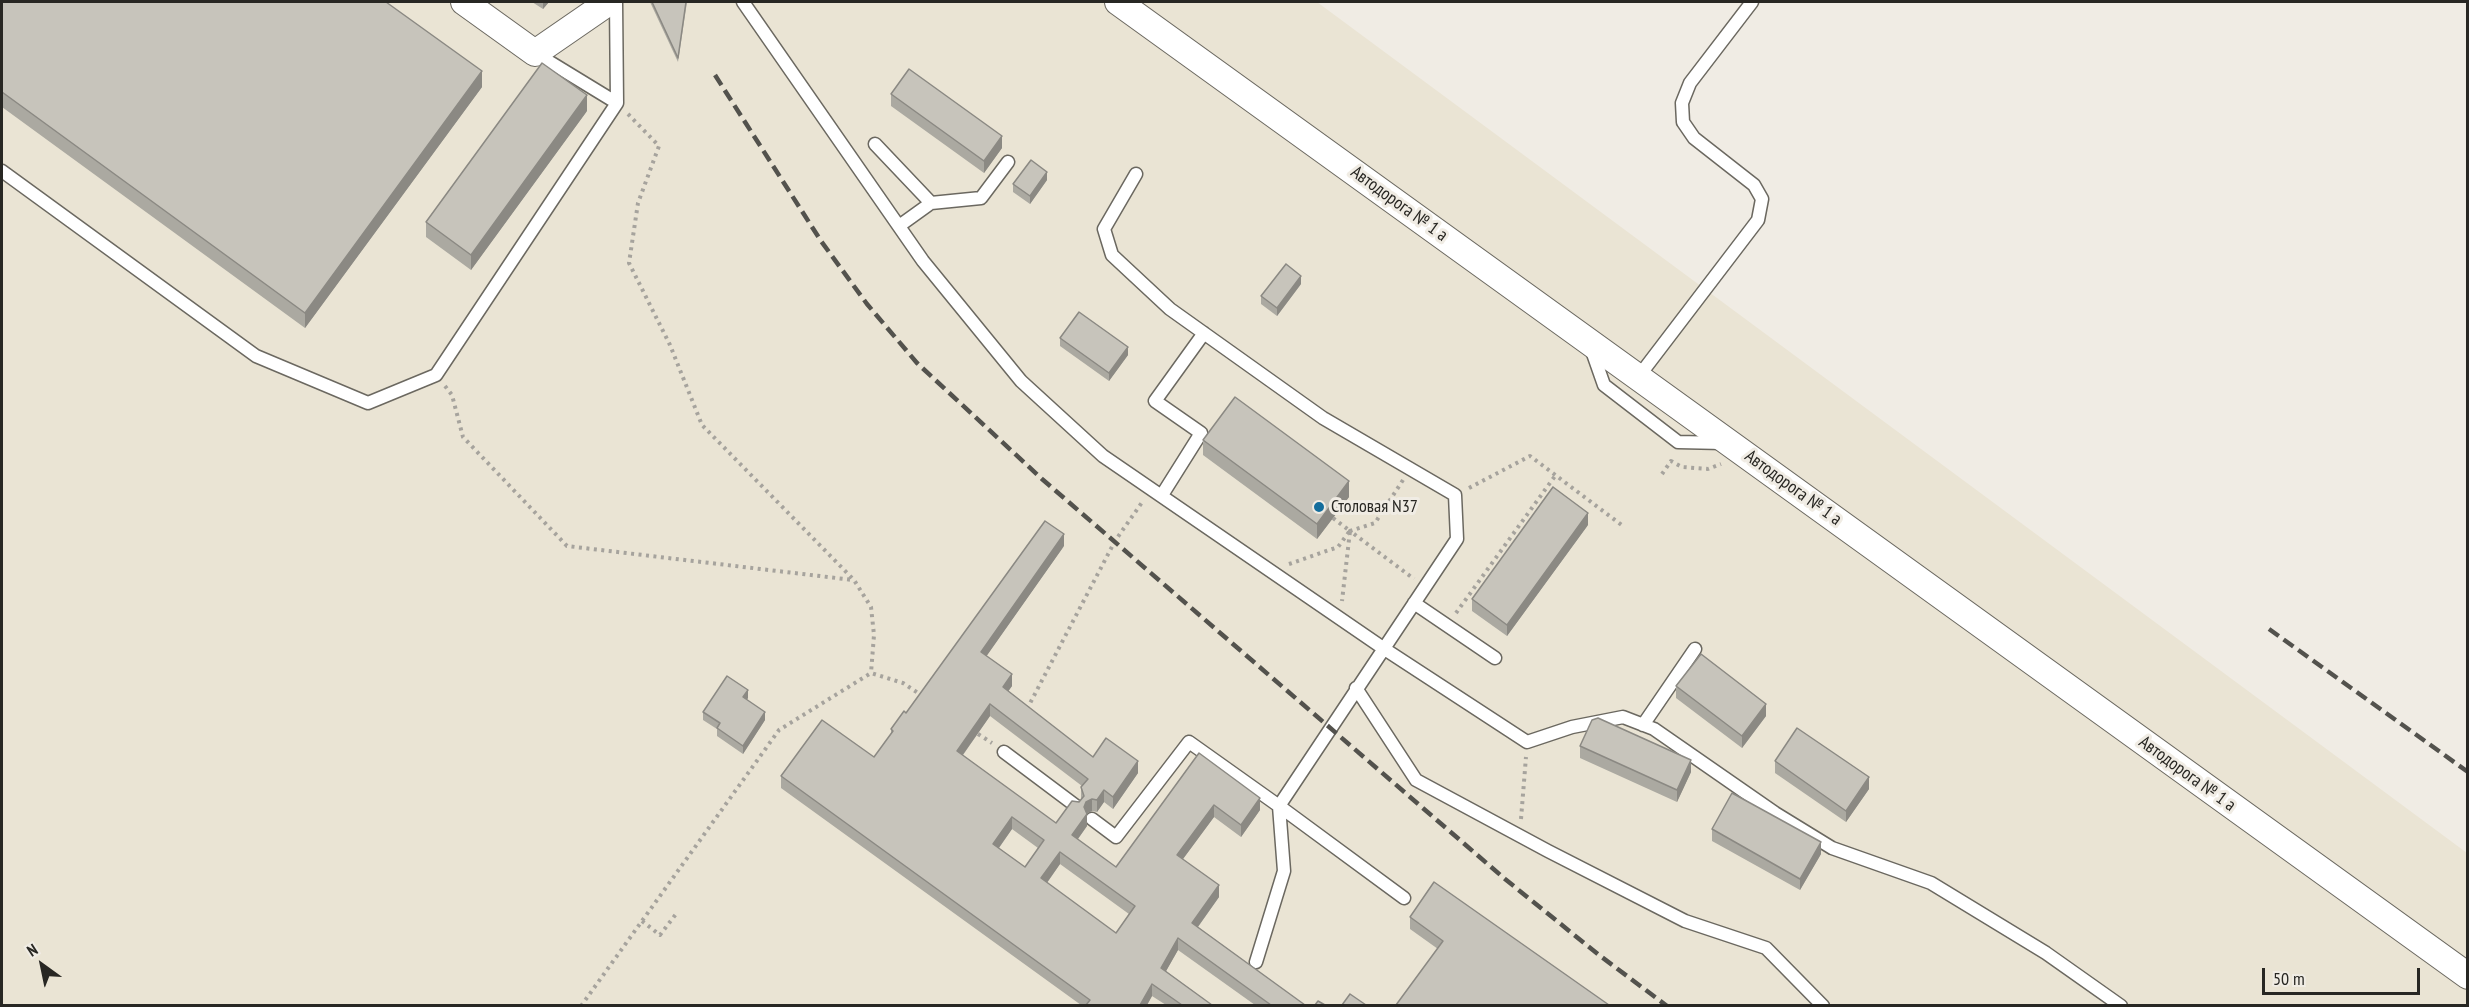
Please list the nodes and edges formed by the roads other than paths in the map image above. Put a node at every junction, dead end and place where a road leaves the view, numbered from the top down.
1 (464, 2) edge
2 (609, 2) edge
3 (615, 2) edge
4 (743, 2) edge
5 (1118, 2) edge
6 (1752, 2) edge
7 (535, 53) junction
8 (617, 103) junction
9 (875, 144) dead end
10 (1008, 162) dead end
11 (2, 171) edge
12 (1136, 174) dead end
13 (931, 203) junction
14 (899, 226) junction
15 (1204, 333) junction
16 (1587, 339) junction
17 (1639, 376) junction
18 (1730, 452) junction
19 (1162, 495) junction
20 (1414, 603) junction
21 (1383, 648) junction
22 (1695, 650) dead end
23 (1495, 658) dead end
24 (1356, 688) junction
25 (1643, 725) junction
26 (1004, 752) dead end
27 (1076, 806) edge
28 (1279, 806) junction
29 (1092, 819) dead end
30 (1404, 898) dead end
31 (1256, 962) dead end
32 (2468, 976) edge
33 (1823, 1005) edge
34 (2121, 1005) edge

1 - 7 street
2 - 7 street
3 - 8 lane
4 - 14 lane
5 - 16 street, Автодорога № 1 а
6 - 17 lane
7 - 8 lane
8 - 11 lane
9 - 13 lane
10 - 13 lane
12 - 15 lane
13 - 14 lane
14 - 19 lane
15 - 19 lane
15 - 20 lane
16 - 17 street, Автодорога № 1 а
16 - 18 lane
17 - 18 street, Автодорога № 1 а
18 - 32 street, Автодорога № 1 а
19 - 21 lane
20 - 21 lane
20 - 23 lane
21 - 24 lane
21 - 25 lane
22 - 25 lane
24 - 28 lane
24 - 33 lane
25 - 34 lane
26 - 27 lane
28 - 29 lane
28 - 30 lane
28 - 31 lane

